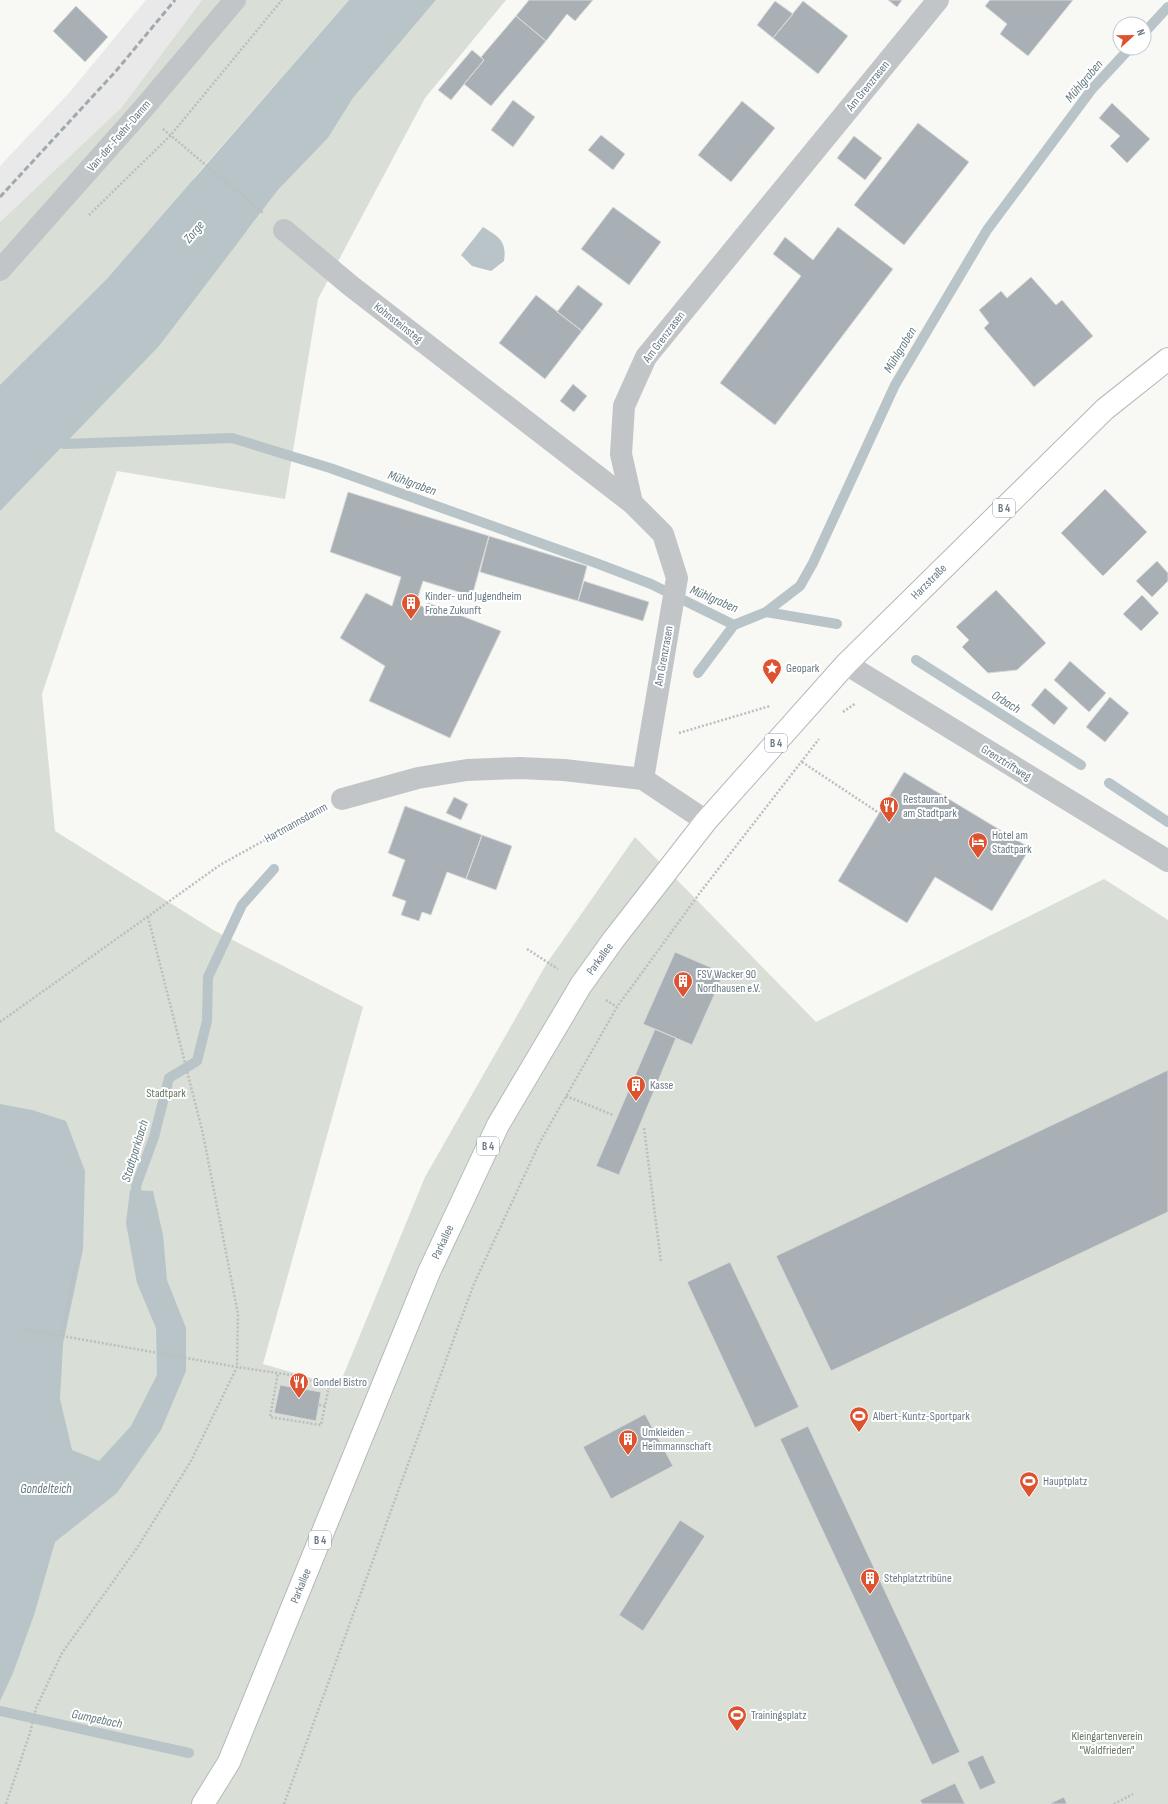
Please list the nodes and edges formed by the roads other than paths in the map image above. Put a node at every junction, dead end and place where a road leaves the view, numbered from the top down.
1 (235, 0) edge
2 (938, 0) edge
3 (284, 230) road end
4 (0, 270) edge
5 (1168, 359) edge
6 (632, 503) junction
7 (846, 664) junction
8 (643, 779) junction
9 (342, 799) road end
10 (706, 821) junction
11 (1168, 861) edge
12 (203, 1804) edge

1 - 4 street, Van-der-Foehr-Damm
2 - 6 street, Am Grenzrasen
3 - 6 street, Kohnsteinsteg
5 - 7 main road, Harzstraße / B 4
6 - 8 street, Am Grenzrasen
7 - 10 main road, Harzstraße / B 4
7 - 11 street, Grenztriftweg
8 - 9 street, Hartmannsdamm
8 - 10 street
10 - 12 main road, Parkallee / B 4

